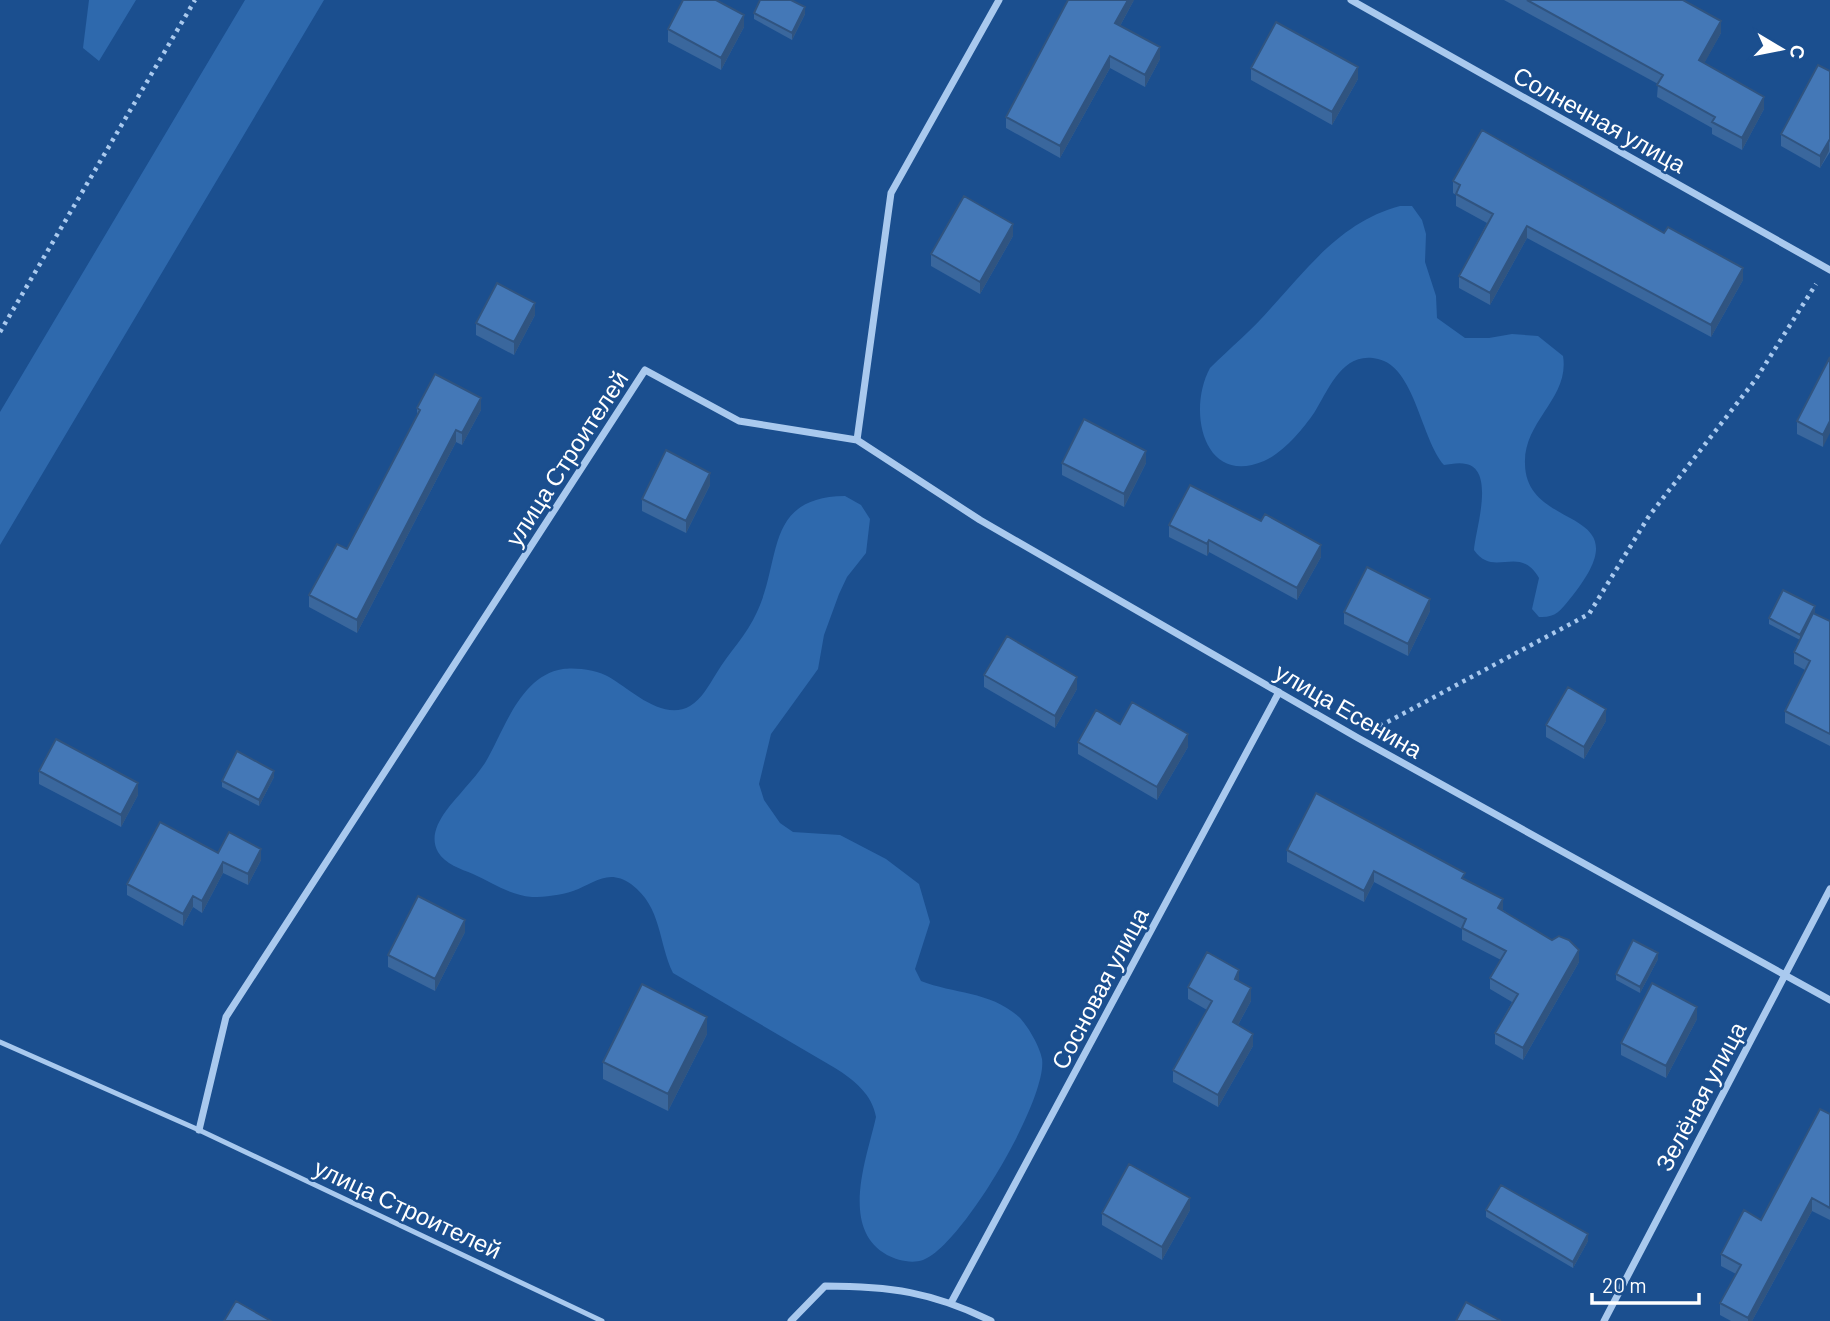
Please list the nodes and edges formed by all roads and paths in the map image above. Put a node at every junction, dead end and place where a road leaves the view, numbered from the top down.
1 (195, 0) edge
2 (999, 0) edge
3 (1351, 0) edge
4 (1828, 270) edge
5 (0, 332) edge
6 (857, 440) junction
7 (1279, 692) junction
8 (1358, 738) junction
9 (1830, 889) edge
10 (1784, 975) junction
11 (1830, 1000) edge
12 (0, 1042) edge
13 (199, 1130) junction
14 (952, 1301) junction
15 (602, 1321) edge
16 (791, 1321) edge
17 (991, 1321) edge
18 (1604, 1321) edge

1 - 5 path
2 - 6 street
3 - 4 street, Солнечная улица
4 - 8 path
6 - 7 street, улица Есенина
6 - 13 street, улица Строителей
7 - 8 street, улица Есенина
7 - 14 street, Сосновая улица
8 - 10 street, улица Есенина
9 - 10 street, Зелёная улица
10 - 11 street, улица Есенина
10 - 18 street, Зелёная улица
12 - 13 lane, улица Строителей
13 - 15 lane, улица Строителей
14 - 16 street
14 - 17 street

